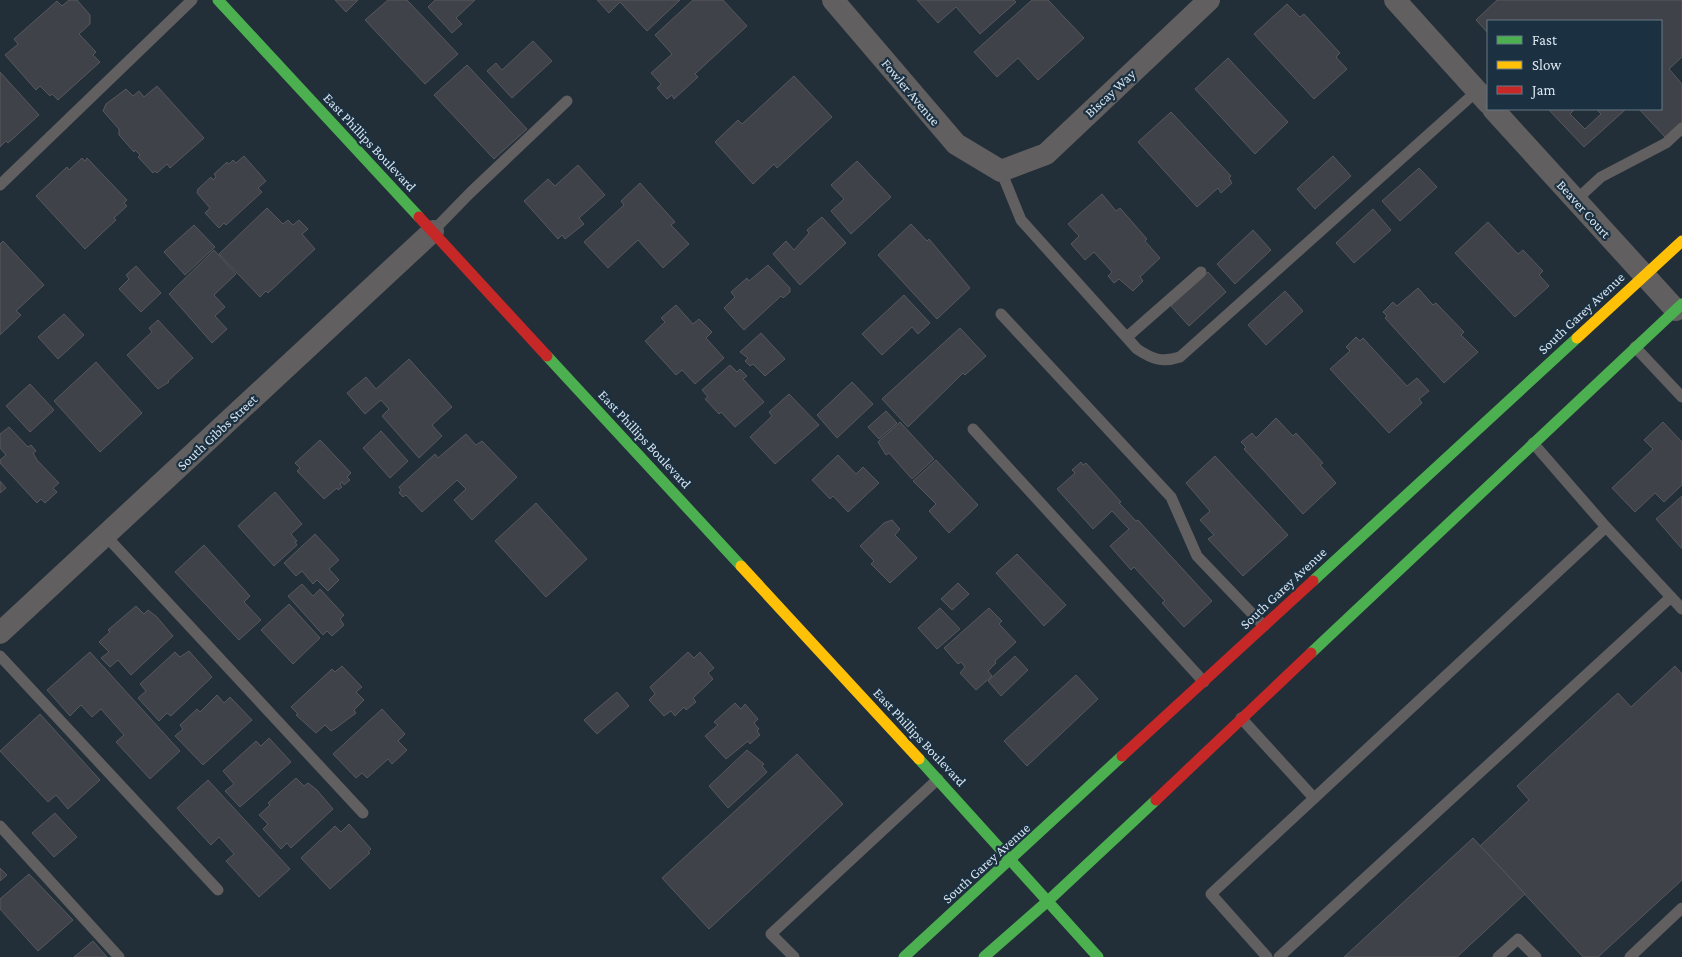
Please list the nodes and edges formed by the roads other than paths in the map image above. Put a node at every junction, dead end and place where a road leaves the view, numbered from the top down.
1 (192, 0) edge
2 (218, 0) edge
3 (833, 0) edge
4 (1209, 0) edge
5 (1395, 0) edge
6 (1483, 97) edge
7 (567, 101) dead end
8 (1494, 110) edge
9 (1682, 128) edge
10 (1001, 170) junction
11 (0, 185) edge
12 (1576, 200) junction
13 (433, 231) junction
14 (1682, 241) edge
15 (1201, 272) dead end
16 (1644, 275) junction
17 (1680, 310) edge
18 (1001, 314) dead end
19 (1127, 337) junction
20 (1635, 347) junction
21 (1682, 398) edge
22 (974, 429) dead end
23 (1533, 443) junction
24 (1606, 527) junction
25 (106, 535) junction
26 (1671, 597) junction
27 (1682, 609) edge
28 (1264, 626) junction
29 (0, 633) edge
30 (0, 656) edge
31 (1204, 682) junction
32 (1241, 718) junction
33 (938, 779) junction
34 (1314, 798) junction
35 (363, 813) dead end
36 (0, 826) edge
37 (1012, 859) junction
38 (218, 890) dead end
39 (1049, 900) junction
40 (1682, 908) edge
41 (120, 957) edge
42 (794, 957) edge
43 (904, 957) edge
44 (984, 957) edge
45 (1098, 957) edge
46 (1267, 957) edge
47 (1279, 957) edge
48 (1498, 957) edge
49 (1536, 957) edge
50 (1630, 957) edge

1 - 11 lane
2 - 13 main road, East Phillips Boulevard
3 - 10 street, Fowler Avenue
4 - 10 street, Biscay Way
5 - 6 street
6 - 19 lane
7 - 13 lane
8 - 12 street, Beaver Court
9 - 12 lane
10 - 19 lane
12 - 16 street, Beaver Court
13 - 25 street, South Gibbs Street
13 - 33 main road, East Phillips Boulevard
14 - 16 main road, South Garey Avenue
15 - 19 lane
16 - 17 street, Beaver Court
16 - 28 main road, South Garey Avenue
17 - 20 main road
18 - 28 lane
20 - 21 lane
20 - 23 main road
22 - 31 lane
23 - 24 lane
23 - 32 main road
24 - 26 lane
24 - 34 lane
25 - 29 street, South Gibbs Street
25 - 35 lane
26 - 27 lane
26 - 47 lane
28 - 31 main road, South Garey Avenue
30 - 38 lane
31 - 37 main road, South Garey Avenue
32 - 34 lane
32 - 39 main road
33 - 37 main road, East Phillips Boulevard
33 - 42 lane
34 - 46 lane
36 - 41 lane
37 - 39 main road, East Phillips Boulevard
37 - 43 main road, South Garey Avenue
39 - 44 main road
39 - 45 main road, East Phillips Boulevard
40 - 50 lane
48 - 49 lane

